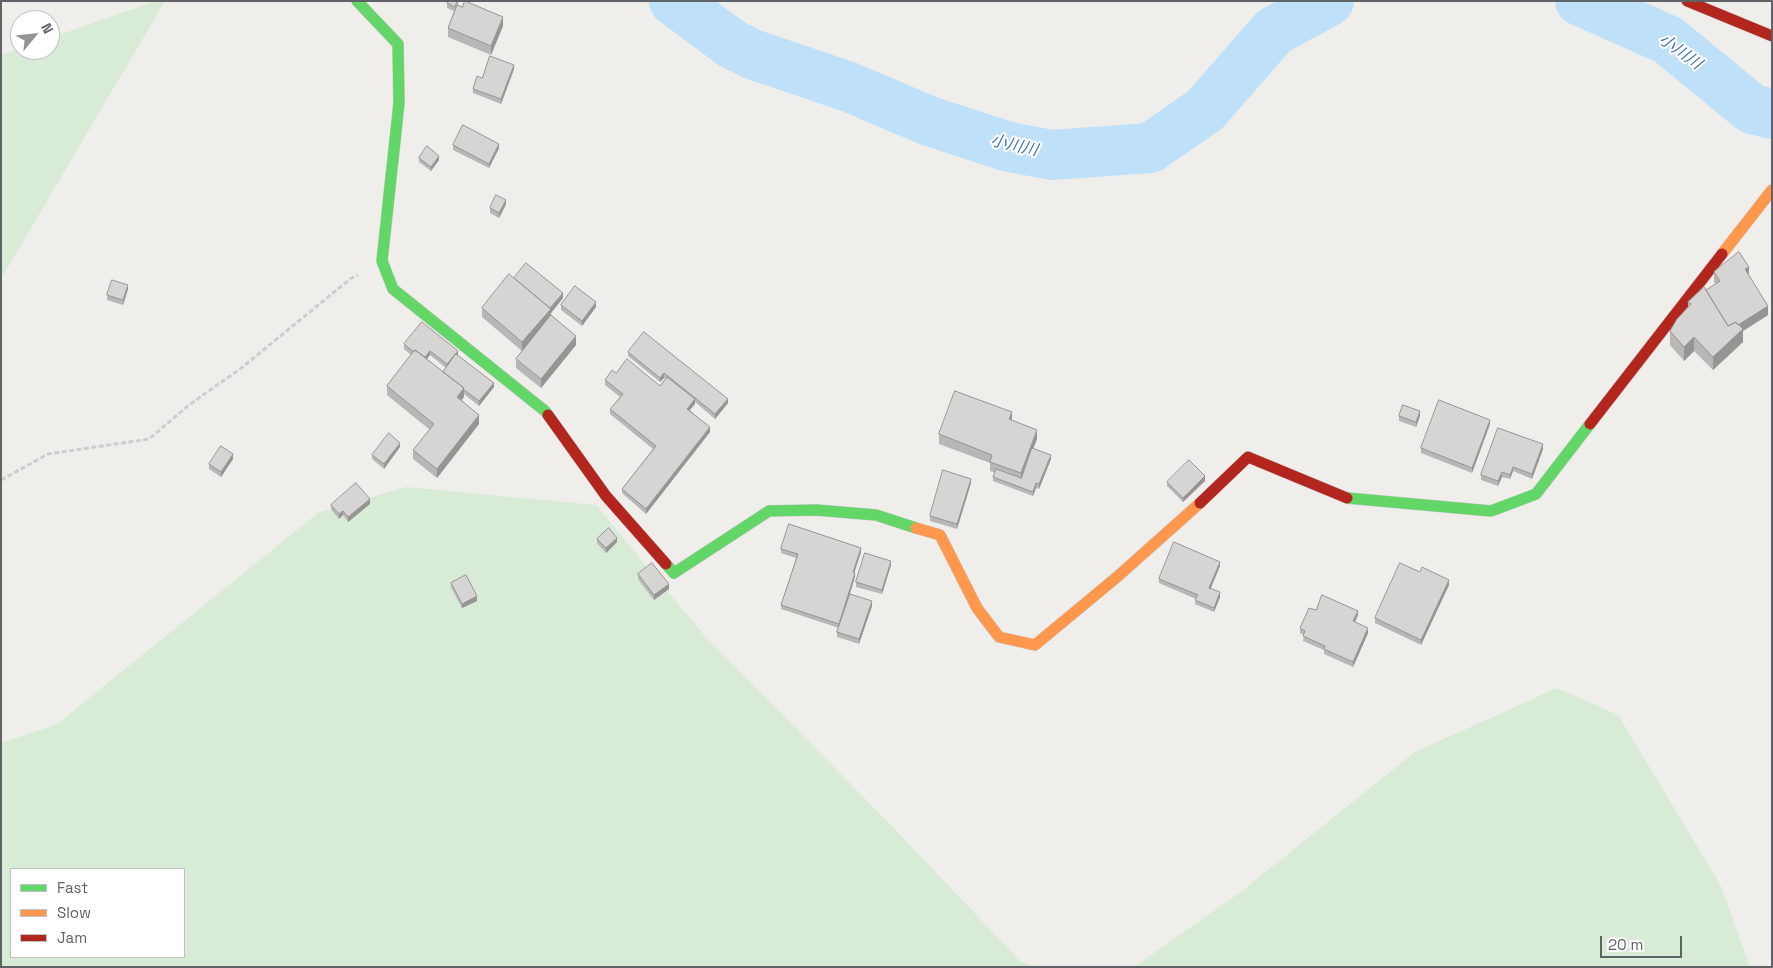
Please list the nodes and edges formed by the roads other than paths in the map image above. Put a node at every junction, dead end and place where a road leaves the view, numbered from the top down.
1 (357, 1) edge
2 (1687, 1) edge
3 (1772, 36) edge
4 (1772, 190) edge

1 - 4 street
2 - 3 street

